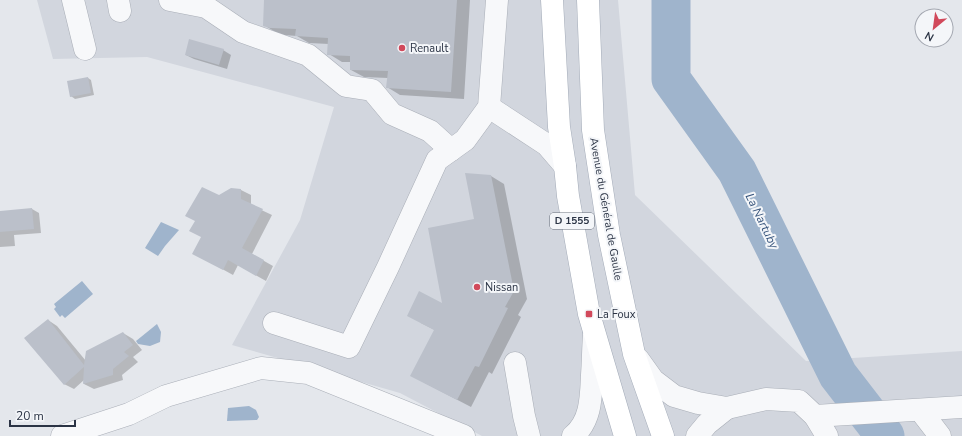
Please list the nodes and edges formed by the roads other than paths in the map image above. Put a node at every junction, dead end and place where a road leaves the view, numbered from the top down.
1 (73, 0) edge
2 (170, 0) edge
3 (497, 0) edge
4 (552, 0) edge
5 (588, 0) edge
6 (206, 4) edge
7 (85, 49) dead end
8 (489, 107) junction
9 (451, 150) junction
10 (565, 166) junction
11 (274, 323) dead end
12 (594, 333) junction
13 (634, 354) junction
14 (515, 363) dead end
15 (962, 407) edge
16 (727, 408) junction
17 (910, 411) junction
18 (822, 415) junction
19 (62, 436) edge
20 (464, 436) edge
21 (529, 436) edge
22 (572, 436) edge
23 (625, 436) edge
24 (663, 436) edge
25 (697, 436) edge
26 (827, 436) edge
27 (940, 436) edge

1 - 7 street
2 - 6 street
3 - 8 street
4 - 10 main road, D 1555
5 - 13 main road, Avenue du Général de Gaulle / D 1555
6 - 9 street
8 - 9 street
8 - 10 street
9 - 11 street
10 - 12 main road, D 1555
12 - 22 street
12 - 23 main road, D 1555
13 - 16 street
13 - 24 main road, Avenue du Général de Gaulle / D 1555
14 - 21 street
15 - 17 street
16 - 18 street
16 - 25 street
17 - 18 street
17 - 27 street
18 - 26 street
19 - 20 street

